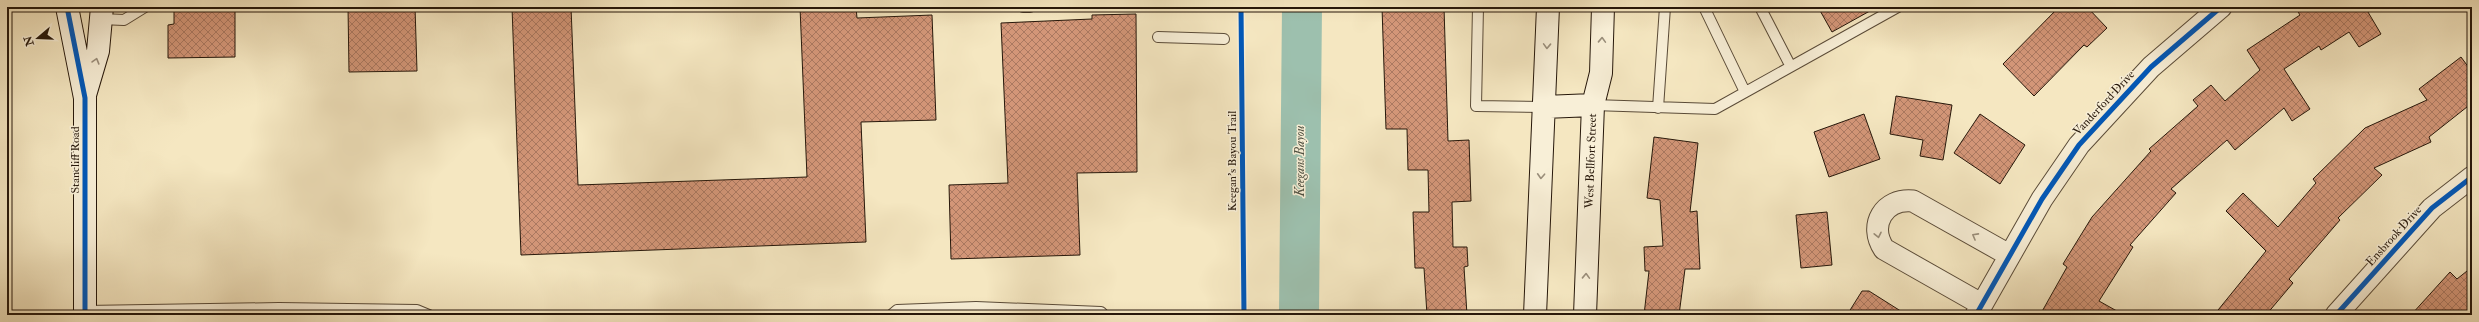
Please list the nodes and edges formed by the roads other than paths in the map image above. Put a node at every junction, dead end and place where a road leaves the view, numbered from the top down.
1 (67, 7) edge
2 (145, 7) edge
3 (1023, 7) edge
4 (1030, 7) edge
5 (1478, 7) edge
6 (1548, 7) edge
7 (1603, 7) edge
8 (1664, 7) edge
9 (1704, 7) edge
10 (1760, 7) edge
11 (1898, 7) edge
12 (2221, 7) edge
13 (102, 13) edge
14 (1158, 37) dead end
15 (1224, 39) dead end
16 (1790, 65) junction
17 (1745, 92) junction
18 (85, 98) junction
19 (1593, 105) junction
20 (1544, 107) junction
21 (1658, 108) junction
22 (2472, 176) edge
23 (2009, 255) junction
24 (1979, 309) edge
25 (167, 312) edge
26 (85, 313) edge
27 (428, 315) edge
28 (892, 315) edge
29 (1104, 315) edge
30 (1535, 315) edge
31 (1585, 315) edge
32 (2336, 315) edge

1 - 18 main road, Stancliff Road
2 - 13 lane
3 - 4 lane
5 - 20 lane
6 -> 20 main road
19 -> 7 main road, West Bellfort Street
8 - 21 lane
9 - 17 lane
10 - 16 lane
11 - 16 lane
12 - 23 street, Vanderford Drive
18 -> 13 main road, Stancliff Road
14 - 15 lane
16 - 17 lane
17 - 21 lane
18 - 26 main road, Stancliff Road
19 - 20 main road
19 - 21 lane
31 -> 19 main road, West Bellfort Street
20 -> 30 main road
22 - 32 street, Ensbrook Drive
23 - 24 street, Vanderford Drive
23 -> 24 street, Vanderford Drive
25 - 26 lane
25 - 27 lane
28 - 29 lane

